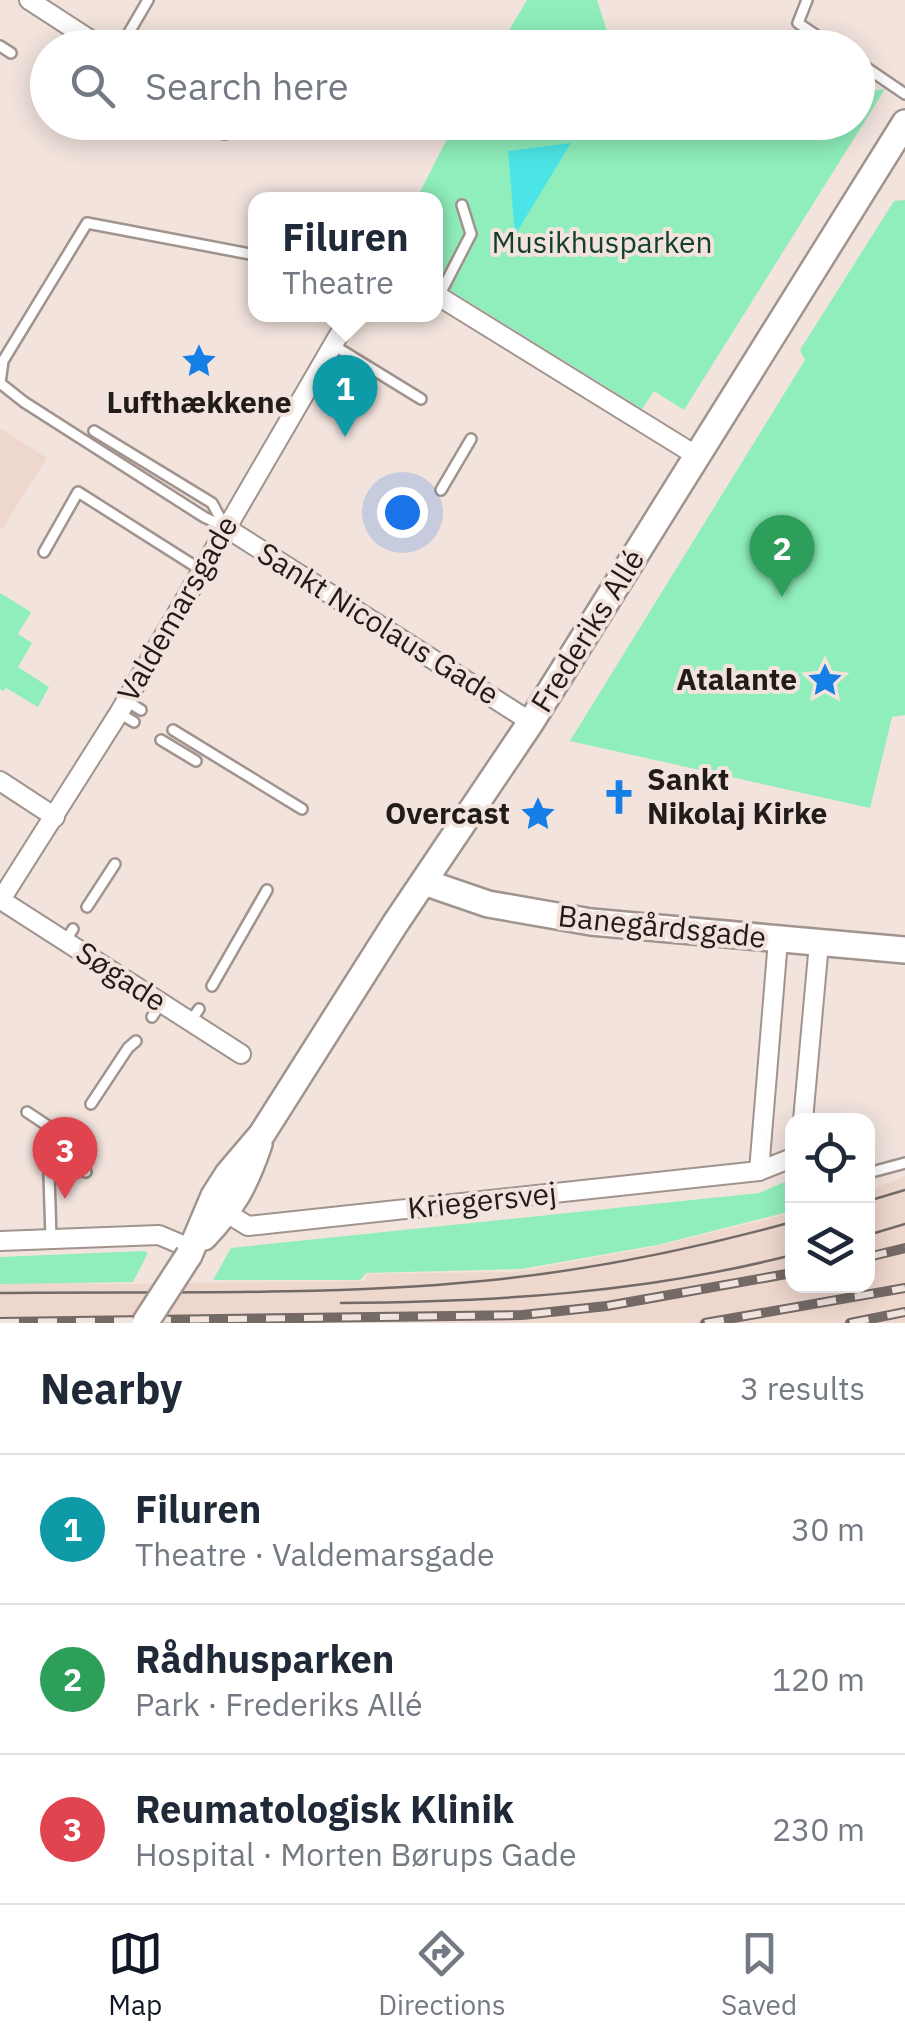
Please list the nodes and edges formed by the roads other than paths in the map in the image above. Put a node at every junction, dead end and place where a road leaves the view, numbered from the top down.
1 (29, 0) edge
2 (148, 0) edge
3 (807, 0) edge
4 (75, 30) edge
5 (130, 30) edge
6 (808, 30) edge
7 (0, 46) edge
8 (11, 53) dead end
9 (875, 74) edge
10 (905, 94) edge
11 (905, 122) edge
12 (896, 156) edge
13 (462, 205) dead end
14 (248, 254) edge
15 (443, 285) edge
16 (443, 299) edge
17 (346, 322) edge
18 (333, 346) junction
19 (420, 399) dead end
20 (94, 431) dead end
21 (471, 439) dead end
22 (697, 456) junction
23 (441, 490) dead end
24 (225, 527) junction
25 (44, 552) dead end
26 (201, 570) junction
27 (531, 722) junction
28 (173, 730) dead end
29 (161, 740) dead end
30 (196, 762) dead end
31 (0, 780) edge
32 (302, 810) dead end
33 (55, 817) junction
34 (115, 864) dead end
35 (424, 882) junction
36 (267, 890) dead end
37 (0, 901) edge
38 (87, 907) dead end
39 (778, 940) junction
40 (819, 943) junction
41 (905, 950) edge
42 (212, 986) dead end
43 (136, 1041) dead end
44 (241, 1054) dead end
45 (92, 1104) dead end
46 (28, 1112) dead end
47 (805, 1113) edge
48 (55, 1160) junction
49 (785, 1161) edge
50 (905, 1163) edge
51 (759, 1171) junction
52 (875, 1171) edge
53 (86, 1172) dead end
54 (219, 1208) junction
55 (51, 1239) junction
56 (0, 1241) edge
57 (190, 1252) junction
58 (145, 1323) edge

1 - 4 street
2 - 5 lane
3 - 6 lane
7 - 8 lane
9 - 10 lane
11 - 12 street, Frederiks Allé
12 - 22 street, Frederiks Allé
13 - 15 lane
14 - 24 lane
16 - 22 street
17 - 18 street, Valdemarsgade
18 - 19 lane
18 - 24 street, Valdemarsgade
20 - 24 lane
21 - 23 lane
22 - 27 street, Frederiks Allé
24 - 26 street, Valdemarsgade
24 - 27 street, Sankt Nicolaus Gade
25 - 26 lane
26 - 33 street, Valdemarsgade
27 - 35 street, Frederiks Allé
28 - 32 lane
29 - 30 lane
31 - 33 street
33 - 37 street, Valdemarsgade
34 - 38 lane
35 - 39 street, Banegårdsgade
35 - 54 street, Frederiks Allé
36 - 42 lane
37 - 44 street, Søgade
39 - 40 street, Banegårdsgade
39 - 51 street
40 - 41 street, Banegårdsgade
40 - 47 street
43 - 45 lane
46 - 48 lane
48 - 53 lane
48 - 55 lane
49 - 51 street, Kriegersvej
50 - 52 lane
51 - 54 street, Kriegersvej
54 - 57 street, Frederiks Allé
55 - 56 street
55 - 57 street
57 - 58 street, Frederiks Allé, bridge

